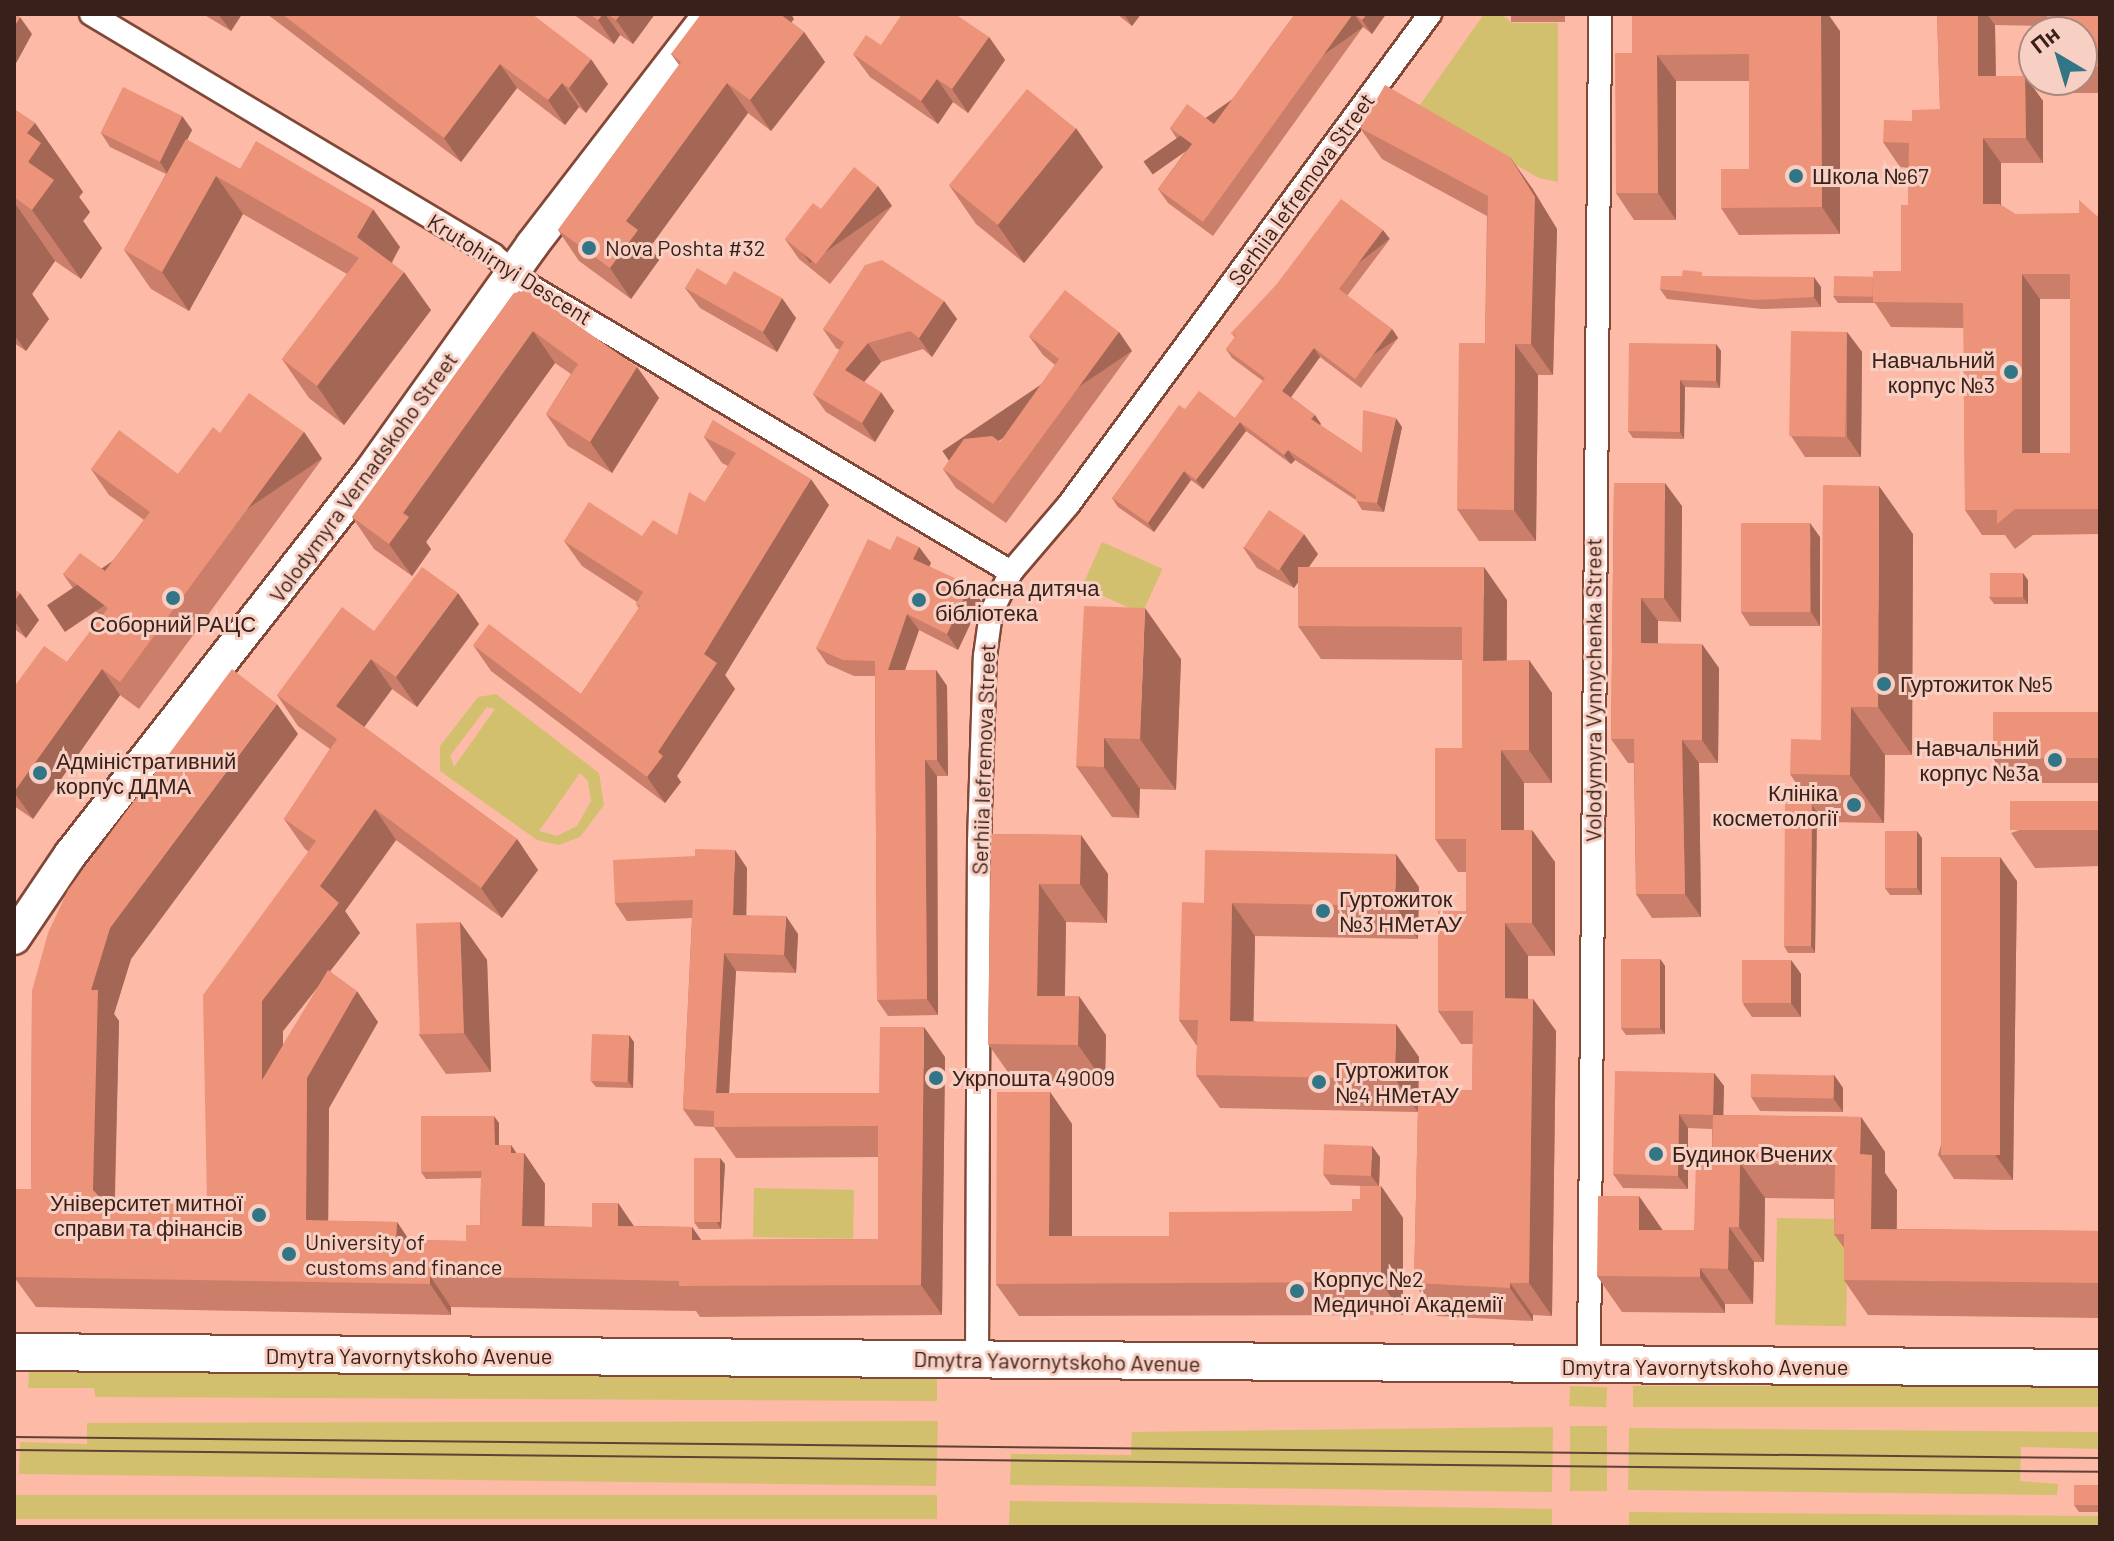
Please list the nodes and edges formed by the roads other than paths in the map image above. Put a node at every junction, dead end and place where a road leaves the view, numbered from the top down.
1 (91, 14) edge
2 (710, 14) edge
3 (1430, 14) edge
4 (1600, 14) edge
5 (513, 271) junction
6 (1011, 572) junction
7 (14, 938) edge
8 (14, 1352) edge
9 (977, 1360) junction
10 (1589, 1366) junction
11 (2100, 1368) edge

1 - 5 street, Krutohirnyi Descent
2 - 5 street, Volodymyra Vernadskoho Street
3 - 6 street, Serhiia Iefremova Street
4 - 10 street, Volodymyra Vynnychenka Street
5 - 6 street, Krutohirnyi Descent
5 - 7 street, Volodymyra Vernadskoho Street
6 - 9 street, Serhiia Iefremova Street
8 - 9 main road, Dmytra Yavornytskoho Avenue
9 - 10 main road, Dmytra Yavornytskoho Avenue
10 - 11 main road, Dmytra Yavornytskoho Avenue

